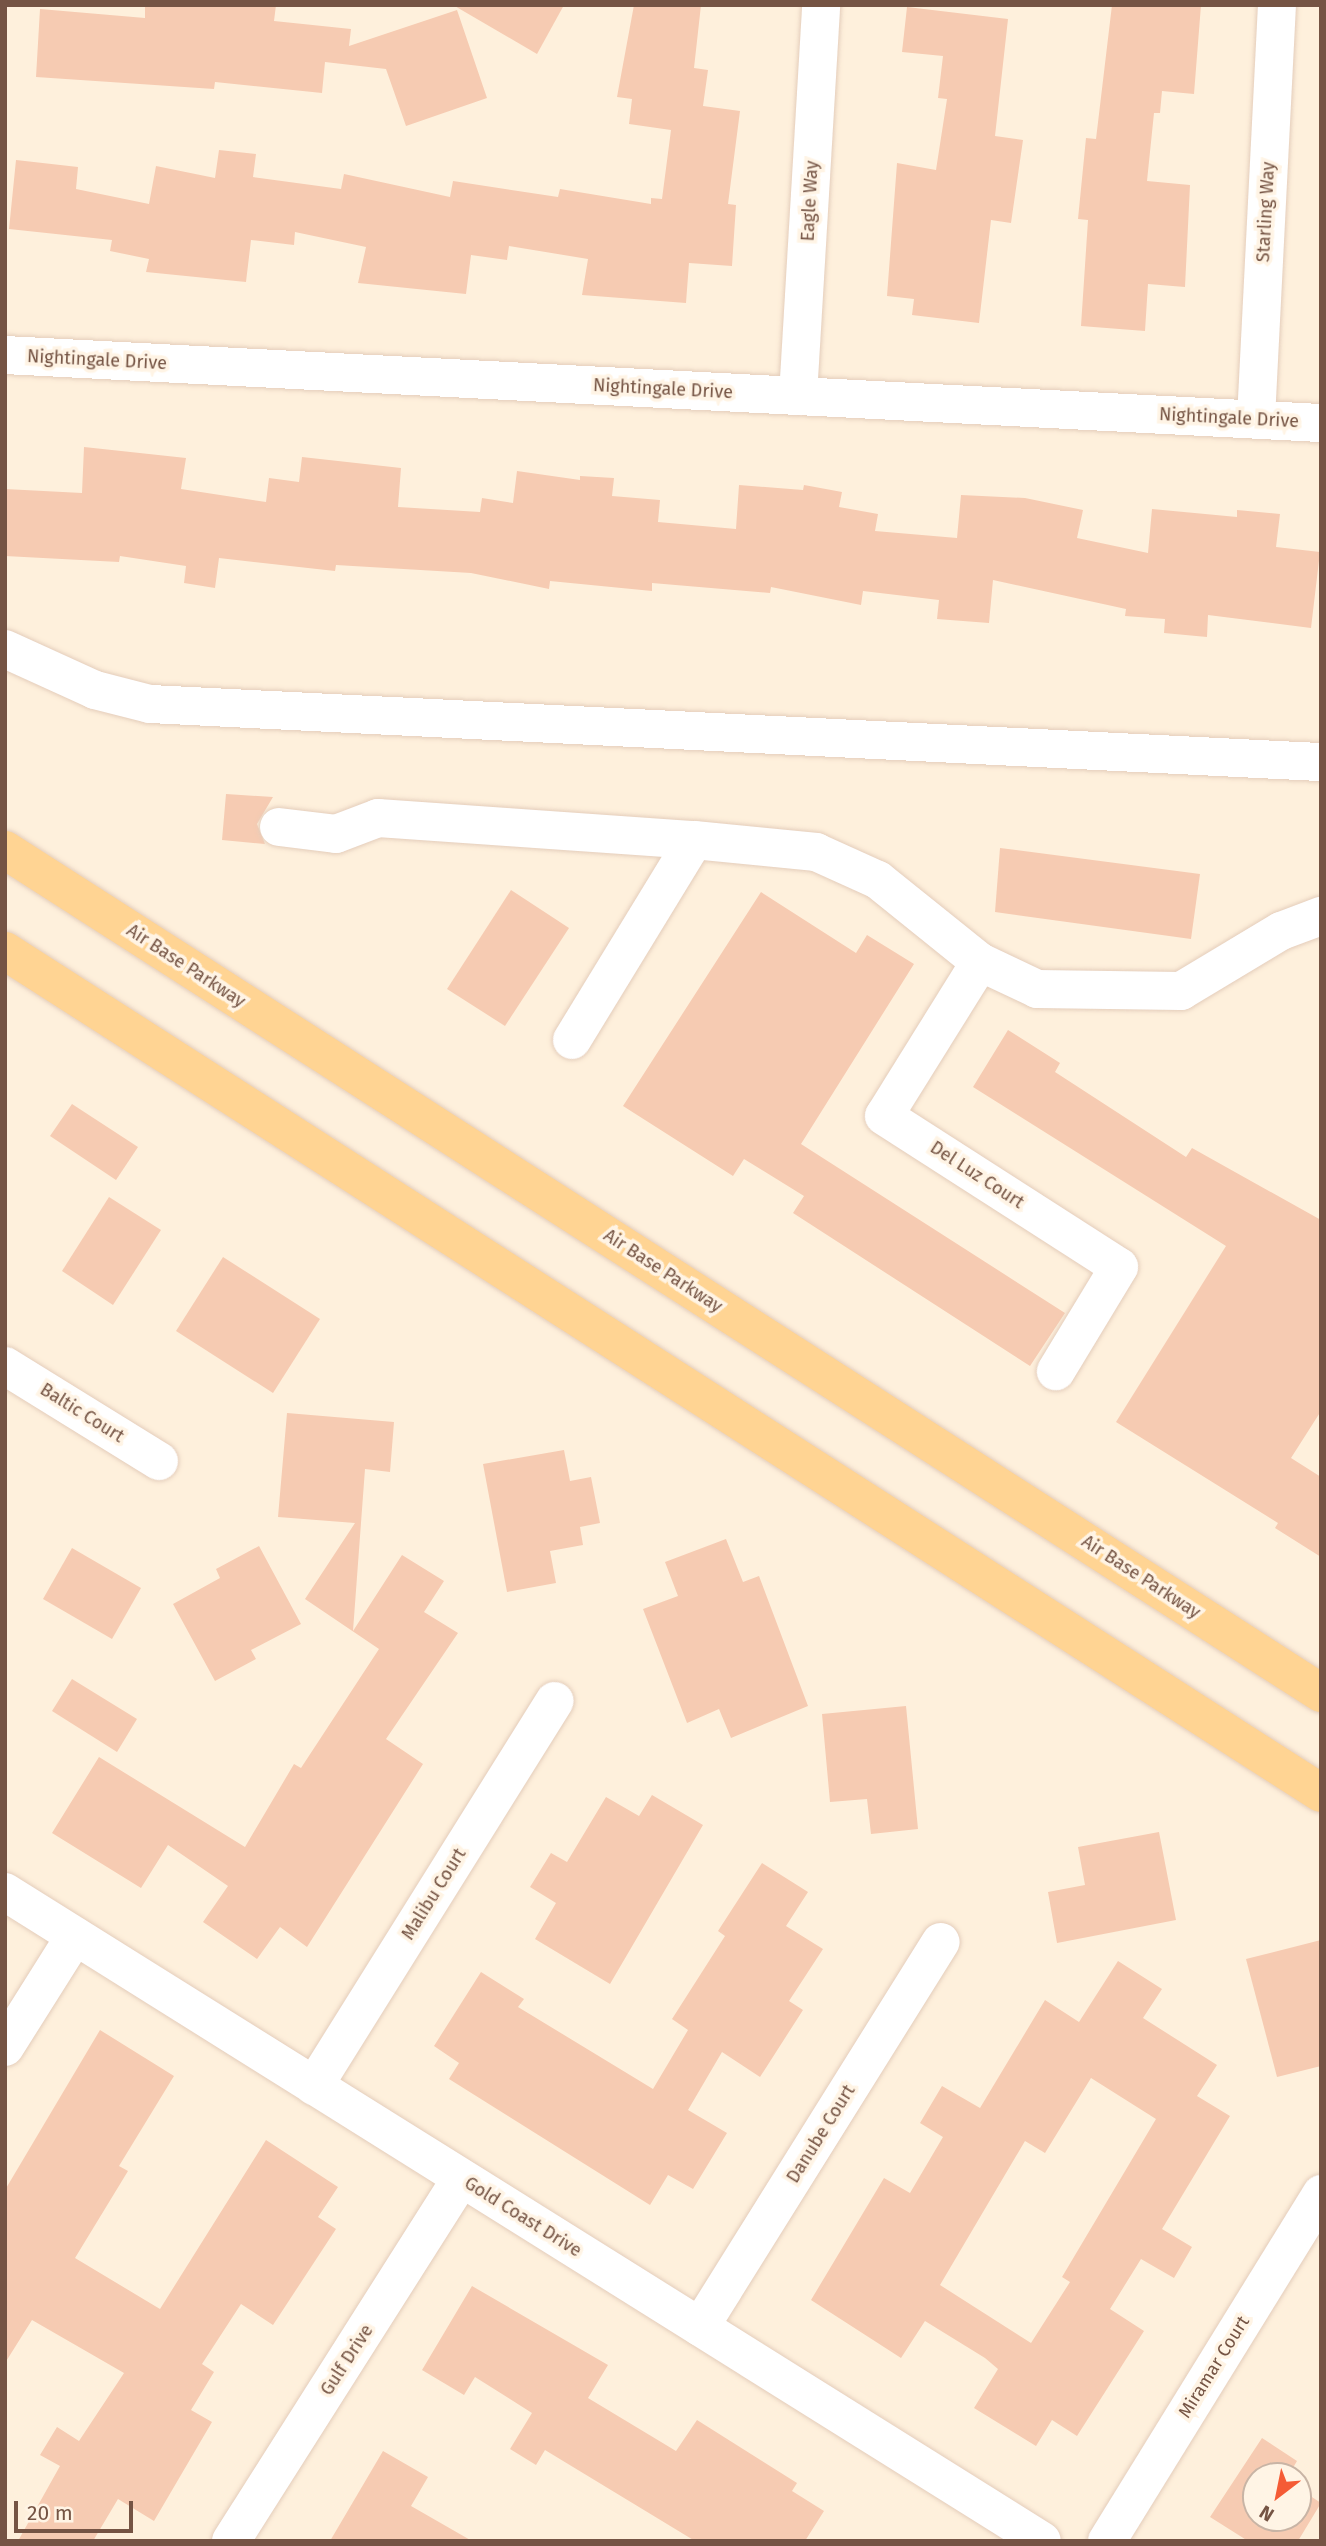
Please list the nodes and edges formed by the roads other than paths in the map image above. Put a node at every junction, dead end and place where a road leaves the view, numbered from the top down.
1 (821, 5) edge
2 (1277, 5) edge
3 (5, 355) edge
4 (798, 396) junction
5 (1256, 419) junction
6 (1321, 423) edge
7 (5, 649) edge
8 (1321, 762) edge
9 (279, 827) dead end
10 (694, 839) junction
11 (5, 850) edge
12 (1321, 916) edge
13 (5, 951) edge
14 (980, 962) junction
15 (572, 1040) dead end
16 (5, 1366) edge
17 (1056, 1371) dead end
18 (159, 1461) dead end
19 (1321, 1693) edge
20 (555, 1701) dead end
21 (1321, 1793) edge
22 (5, 1892) edge
23 (75, 1936) junction
24 (941, 1942) dead end
25 (5, 2047) edge
26 (314, 2086) junction
27 (461, 2179) junction
28 (1321, 2194) edge
29 (701, 2327) junction
30 (232, 2541) edge
31 (1042, 2541) edge
32 (1107, 2541) edge

1 - 4 street, Eagle Way
2 - 5 street, Starling Way
3 - 4 street, Nightingale Drive
4 - 5 street, Nightingale Drive
5 - 6 street, Nightingale Drive
7 - 8 street
9 - 10 street
10 - 14 street
10 - 15 street
11 - 19 main road, Air Base Parkway
12 - 14 street
13 - 21 main road
14 - 17 street, Del Luz Court
16 - 18 street, Baltic Court
20 - 26 street, Malibu Court
22 - 23 street, Gold Coast Drive
23 - 25 street
23 - 26 street, Gold Coast Drive
24 - 29 street, Danube Court
26 - 27 street, Gold Coast Drive
27 - 29 street, Gold Coast Drive
27 - 30 street, Gulf Drive
28 - 32 street, Miramar Court
29 - 31 street, Gold Coast Drive

